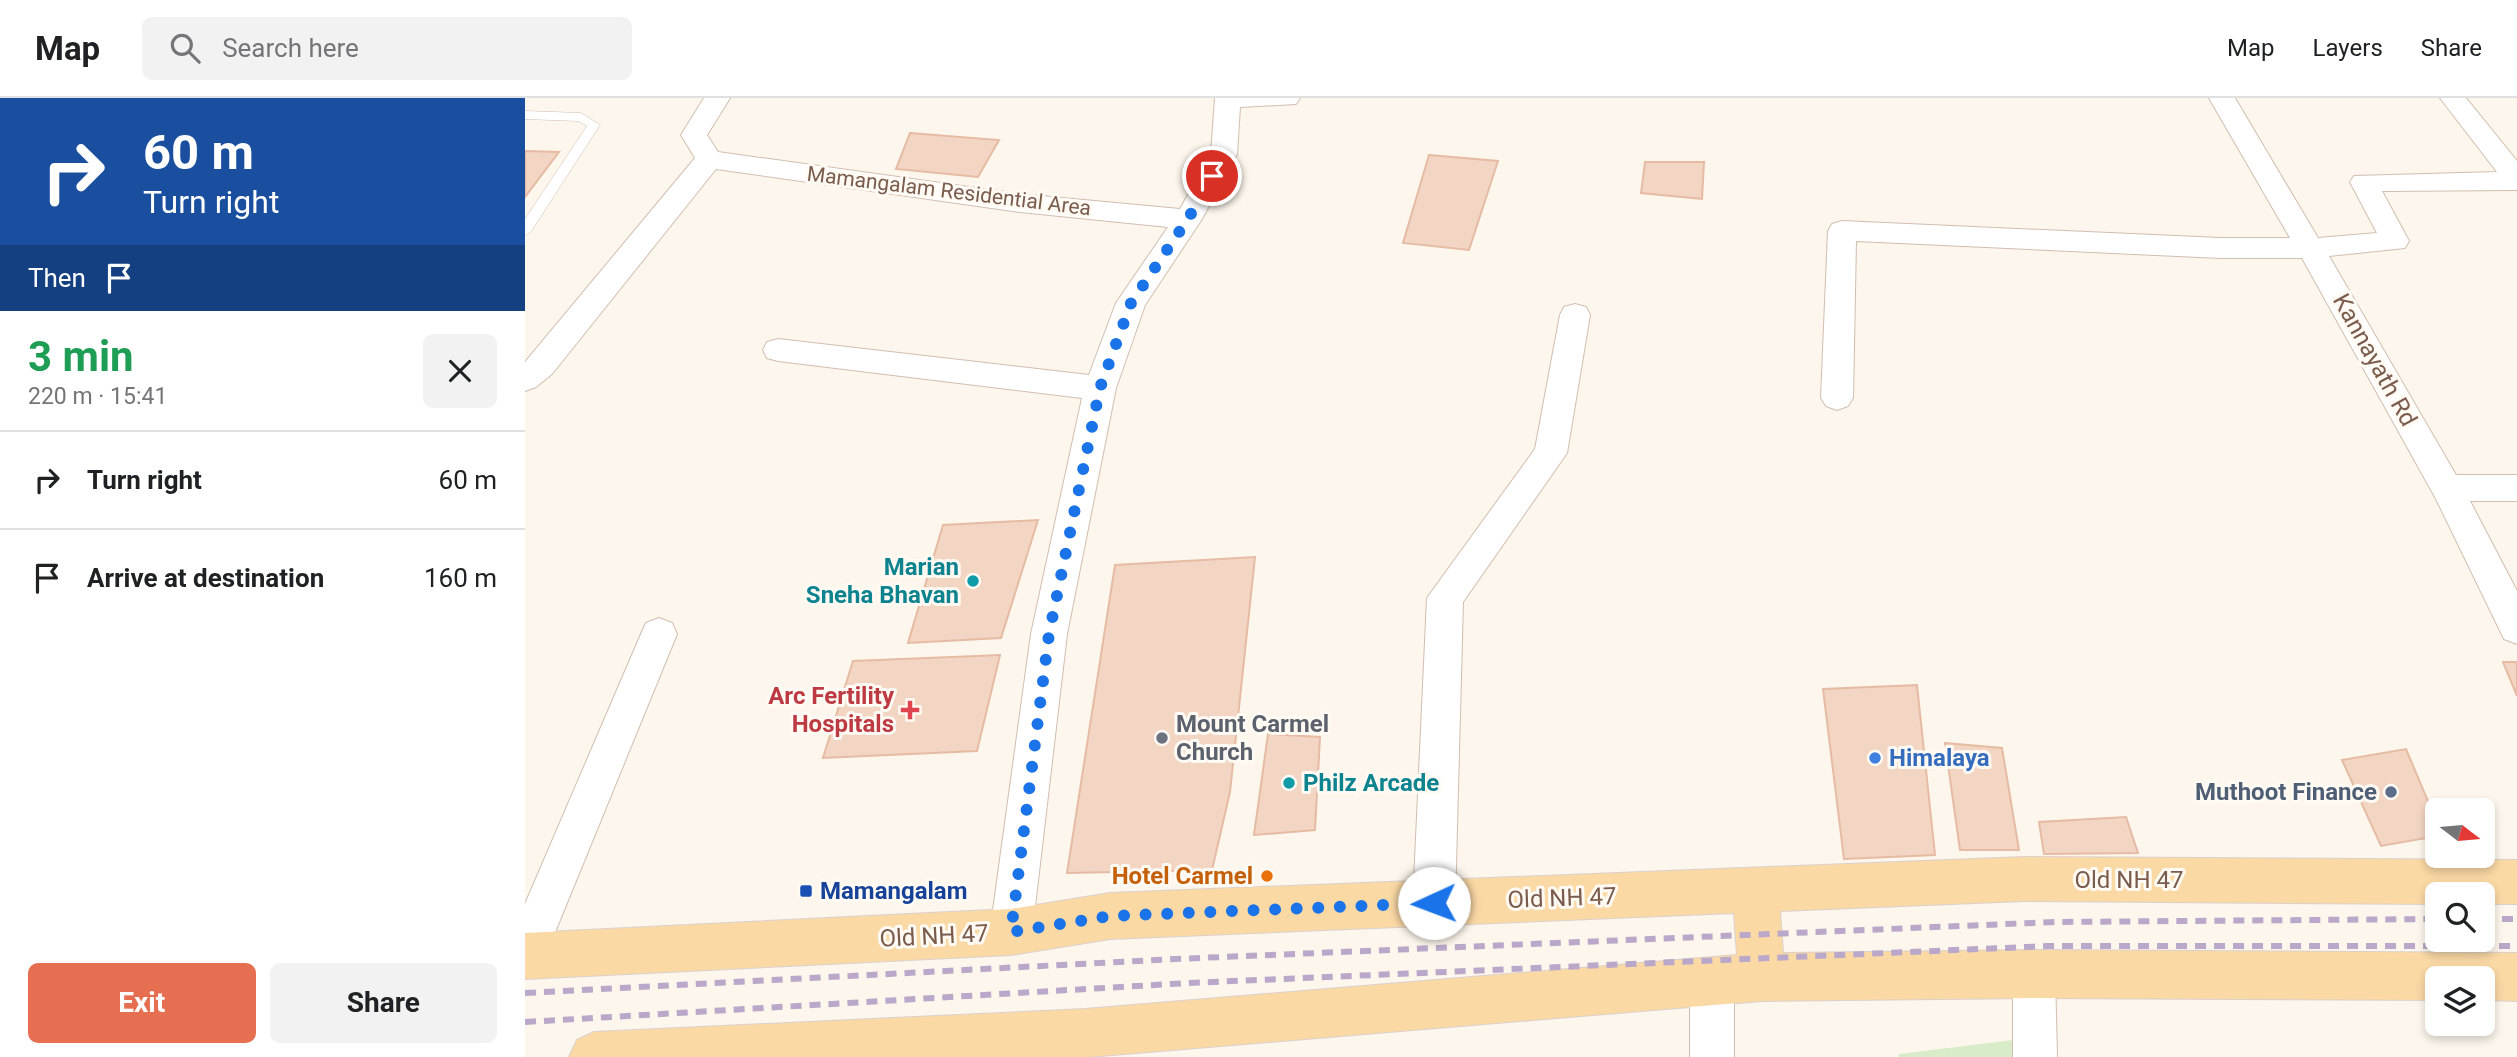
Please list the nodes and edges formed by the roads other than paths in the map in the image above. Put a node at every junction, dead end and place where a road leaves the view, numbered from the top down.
1 (717, 98) edge
2 (1287, 98) edge
3 (2222, 98) edge
4 (2453, 98) edge
5 (1228, 99) edge
6 (525, 115) edge
7 (709, 159) junction
8 (2517, 181) edge
9 (1188, 219) junction
10 (525, 230) edge
11 (2312, 248) junction
12 (1575, 314) dead end
13 (778, 350) dead end
14 (525, 379) edge
15 (1100, 388) junction
16 (1837, 398) dead end
17 (2446, 488) junction
18 (2517, 488) edge
19 (2517, 628) edge
20 (659, 635) dead end
21 (2517, 883) edge
22 (1755, 890) junction
23 (1434, 903) junction
24 (1011, 932) junction
25 (525, 955) edge
26 (2034, 974) junction
27 (1762, 977) junction
28 (2517, 977) edge
29 (1712, 981) junction
30 (1088, 1045) edge
31 (594, 1057) edge
32 (1712, 1057) edge
33 (2035, 1057) edge

1 - 7 street
2 - 5 street
3 - 11 street, Kannayath Rd
4 - 8 street
5 - 9 street
6 - 10 lane
7 - 9 street, Mamangalam Residential Area
7 - 14 street
8 - 11 street
9 - 15 street
11 - 16 street
11 - 17 street, Kannayath Rd
12 - 23 street
13 - 15 street
15 - 24 street
17 - 18 street
17 - 19 street, Kannayath Rd
20 - 25 street
21 - 22 main road, Old NH 47
22 - 23 main road, Old NH 47
22 - 27 main road
23 - 24 main road, Old NH 47
24 - 25 main road, Old NH 47
26 - 27 main road
26 - 28 main road
26 - 33 street
27 - 29 main road
29 - 30 main road
29 - 32 street
30 - 31 main road

